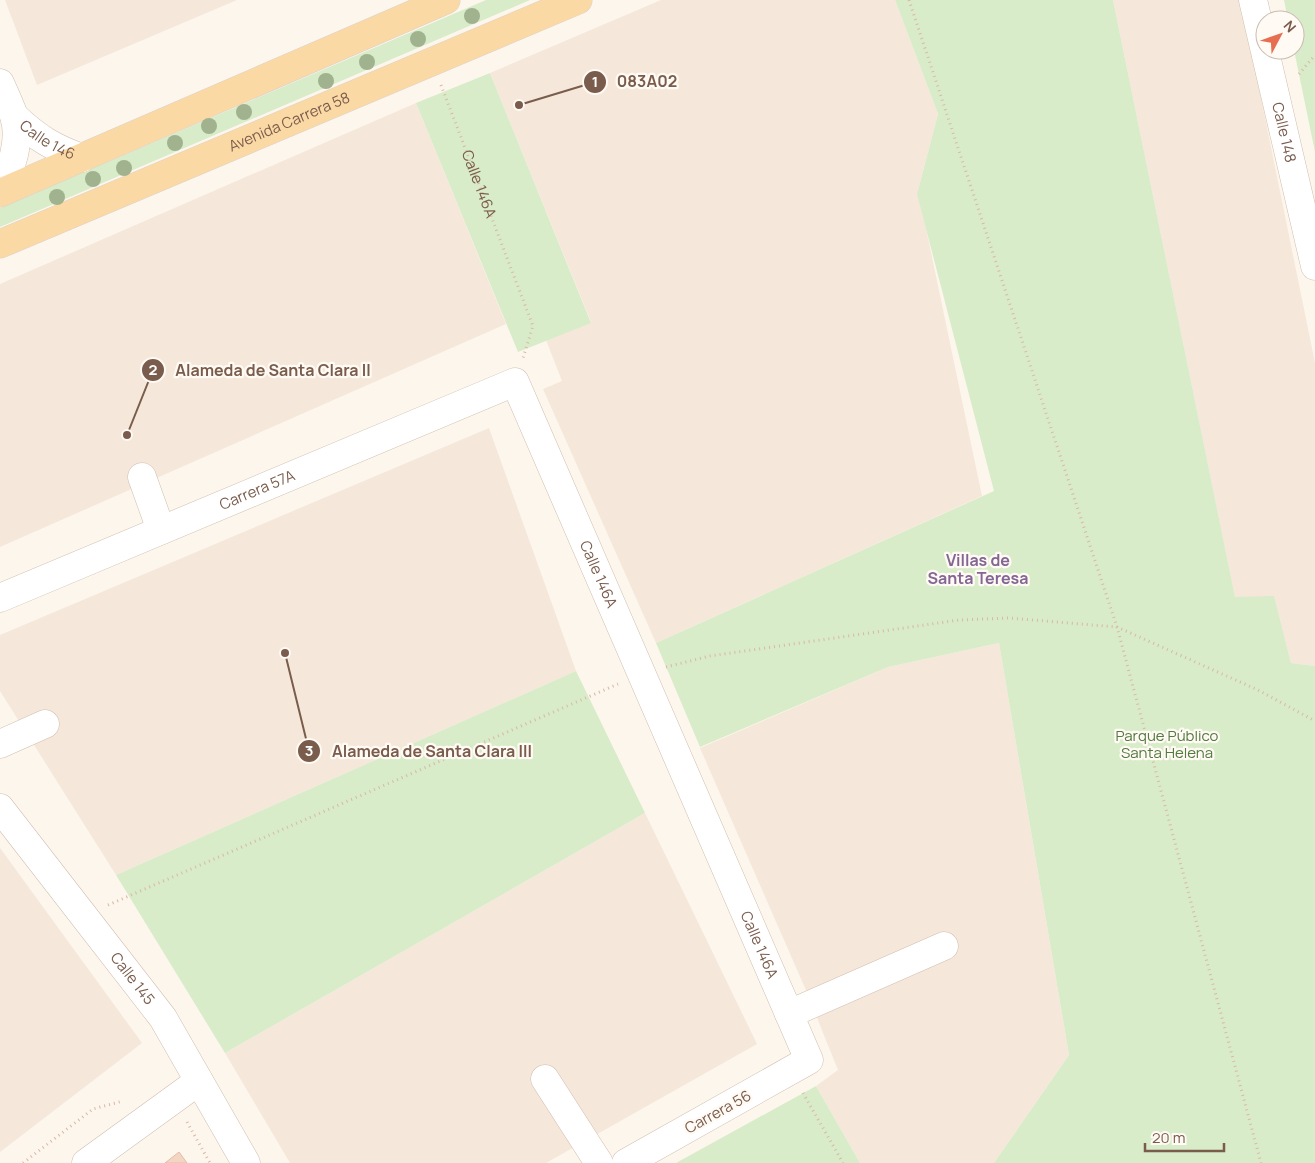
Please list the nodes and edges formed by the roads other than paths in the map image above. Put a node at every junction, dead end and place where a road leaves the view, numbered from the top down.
1 (446, 0) edge
2 (578, 0) edge
3 (1253, 0) edge
4 (0, 83) edge
5 (15, 117) junction
6 (82, 158) junction
7 (0, 186) edge
8 (0, 193) edge
9 (0, 244) edge
10 (1315, 266) edge
11 (515, 382) joint
12 (142, 477) dead end
13 (161, 530) junction
14 (0, 598) edge
15 (45, 724) dead end
16 (0, 744) edge
17 (0, 808) edge
18 (944, 946) dead end
19 (789, 1014) junction
20 (800, 1066) joint
21 (545, 1079) dead end
22 (199, 1081) junction
23 (86, 1163) edge
24 (246, 1163) edge
25 (599, 1163) edge
26 (626, 1163) edge

1 - 6 main road
2 - 9 main road, Avenida Carrera 58
3 - 10 street, Calle 148
4 - 5 street, Calle 146
5 - 6 street, Calle 146
5 - 7 street, Calle 146
6 - 8 main road
11 - 13 street, Carrera 57A
11 - 19 street, Calle 146A
12 - 13 street
13 - 14 street, Carrera 57A
15 - 16 street
17 - 22 street, Calle 145
18 - 19 street
19 - 20 street, Calle 146A
20 - 26 street, Carrera 56
21 - 25 street
22 - 23 street
22 - 24 street, Calle 145

